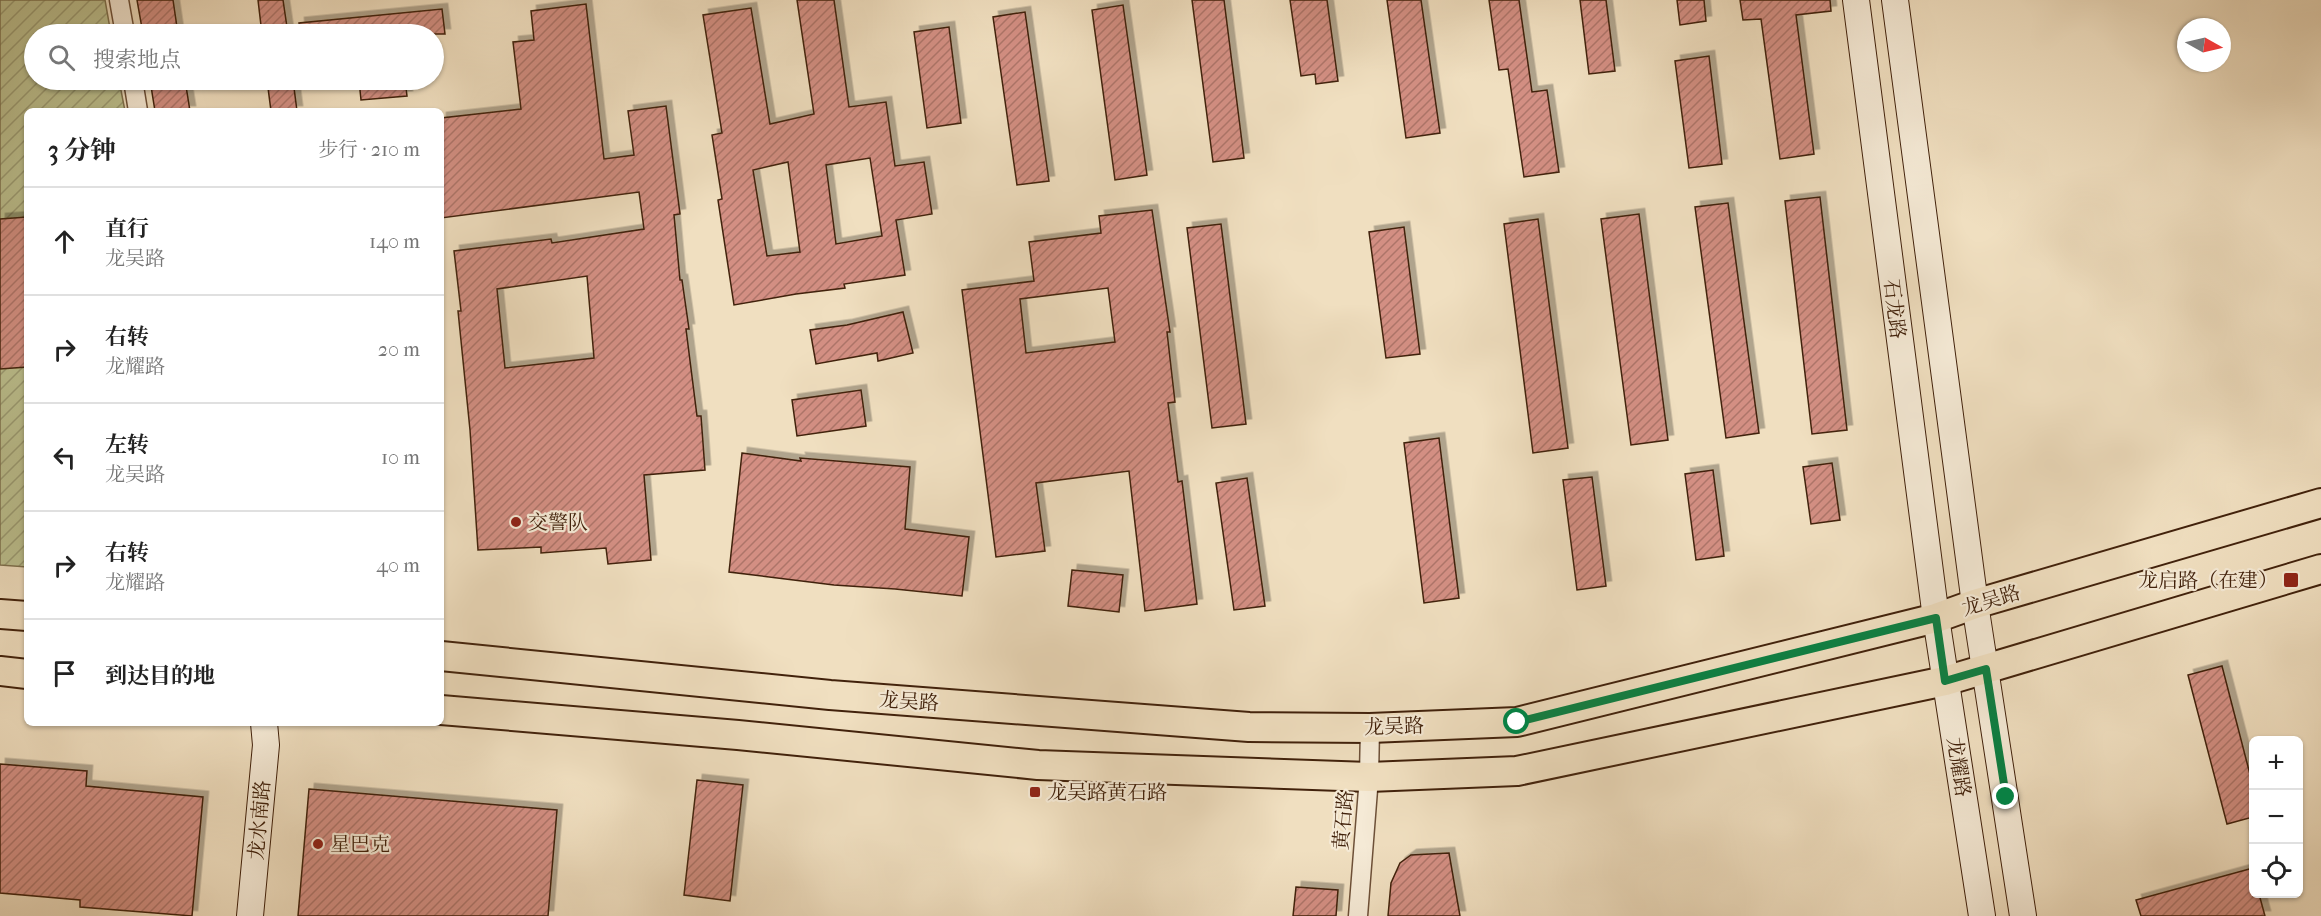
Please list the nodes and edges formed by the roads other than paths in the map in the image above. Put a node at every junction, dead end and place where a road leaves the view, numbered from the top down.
1 (120, 0) edge
2 (1856, 0) edge
3 (1895, 0) edge
4 (124, 24) edge
5 (135, 90) edge
6 (138, 108) edge
7 (2321, 503) edge
8 (2321, 569) edge
9 (1975, 604) junction
10 (0, 614) edge
11 (24, 616) edge
12 (1936, 618) junction
13 (444, 656) edge
14 (1986, 669) junction
15 (0, 671) edge
16 (24, 674) edge
17 (1945, 681) junction
18 (444, 710) edge
19 (264, 726) edge
20 (1370, 728) junction
21 (1369, 777) junction
22 (250, 916) edge
23 (1358, 916) edge
24 (1982, 916) edge
25 (2023, 916) edge

1 - 4 street
2 - 12 main road, 石龙路
3 - 9 main road, 石龙路
5 - 6 street
7 - 9 main road, 龙吴路
8 - 14 main road
9 - 12 main road, 龙吴路
9 - 14 main road
10 - 11 main road
12 - 17 main road, 龙耀路
12 - 20 main road, 龙吴路
13 - 20 main road, 龙吴路
14 - 17 main road
14 - 25 main road
15 - 16 main road
17 - 21 main road
17 - 24 main road, 龙耀路
18 - 21 main road
19 - 22 main road, 龙水南路
20 - 21 street, 黄石路
21 - 23 street, 黄石路

